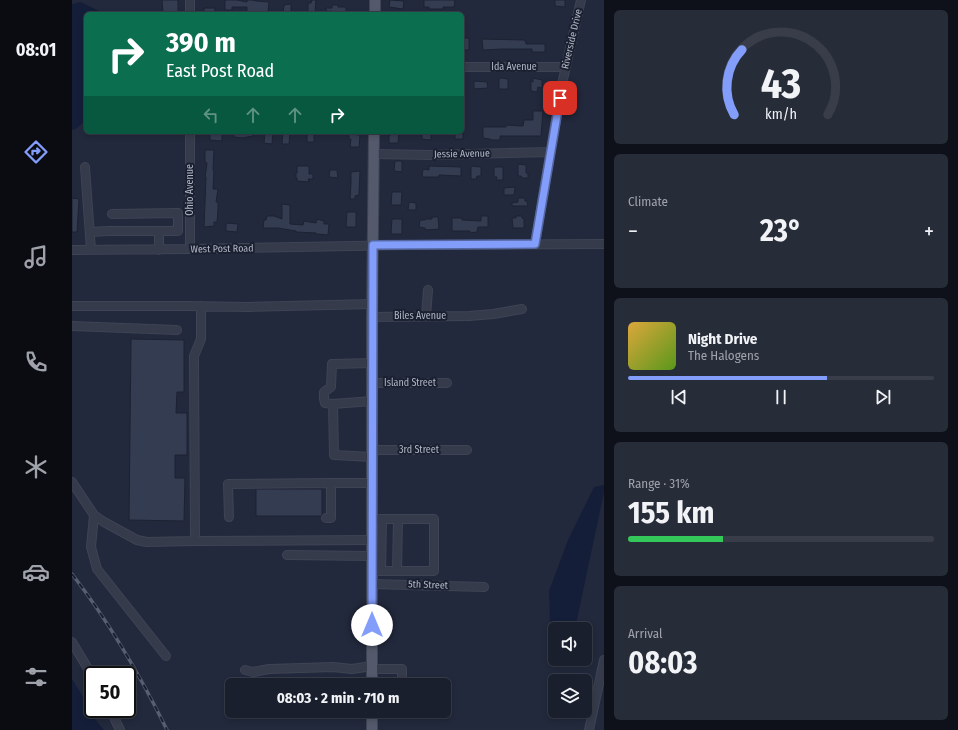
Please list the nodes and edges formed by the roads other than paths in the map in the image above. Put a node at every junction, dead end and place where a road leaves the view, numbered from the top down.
1 (190, 0) edge
2 (375, 0) edge
3 (581, 0) edge
4 (190, 12) edge
5 (375, 12) edge
6 (464, 67) edge
7 (565, 67) junction
8 (190, 134) edge
9 (374, 134) edge
10 (551, 152) junction
11 (374, 154) junction
12 (85, 167) dead end
13 (112, 214) dead end
14 (159, 231) junction
15 (90, 232) junction
16 (535, 244) junction
17 (604, 244) edge
18 (373, 245) junction
19 (190, 249) junction
20 (72, 250) edge
21 (91, 250) junction
22 (160, 250) junction
23 (428, 290) dead end
24 (373, 304) junction
25 (72, 306) edge
26 (201, 306) junction
27 (522, 309) dead end
28 (426, 316) junction
29 (372, 317) junction
30 (72, 326) edge
31 (177, 330) dead end
32 (372, 363) junction
33 (447, 382) dead end
34 (372, 383) junction
35 (372, 401) junction
36 (334, 404) junction
37 (467, 450) dead end
38 (372, 453) junction
39 (72, 482) edge
40 (372, 482) junction
41 (331, 483) junction
42 (94, 515) junction
43 (229, 517) dead end
44 (326, 518) dead end
45 (377, 519) junction
46 (398, 519) junction
47 (372, 540) junction
48 (195, 541) junction
49 (287, 555) dead end
50 (372, 556) junction
51 (376, 571) junction
52 (397, 571) junction
53 (371, 584) junction
54 (484, 587) dead end
55 (72, 642) edge
56 (166, 656) dead end
57 (604, 660) edge
58 (86, 666) edge
59 (372, 668) junction
60 (245, 670) dead end
61 (372, 678) edge
62 (402, 678) edge
63 (114, 718) edge
64 (372, 718) edge
65 (120, 730) edge
66 (372, 730) edge
67 (589, 730) edge

1 - 4 street
2 - 5 main road
3 - 7 street, Riverside Drive
6 - 7 street, Ida Avenue
7 - 10 street, Riverside Drive
8 - 19 street, Ohio Avenue
9 - 11 main road
10 - 11 street, Jessie Avenue
10 - 16 street, Riverside Drive
11 - 18 main road
12 - 15 street
13 - 14 street
14 - 15 street
14 - 22 street
15 - 21 street
16 - 17 street, West Post Road
16 - 18 street, West Post Road
18 - 19 street, West Post Road
18 - 24 main road
19 - 22 street, West Post Road
20 - 21 street, West Post Road
21 - 22 street, West Post Road
23 - 28 street
24 - 26 street
24 - 29 main road
25 - 26 street
26 - 48 street
27 - 28 street, Biles Avenue
28 - 29 street, Biles Avenue
29 - 32 main road
30 - 31 street
32 - 34 main road
32 - 36 street
33 - 34 street, Island Street
34 - 35 main road
35 - 36 street
35 - 38 main road
36 - 38 street, 3rd Street
37 - 38 street, 3rd Street
38 - 40 main road
39 - 42 street
40 - 41 street
40 - 45 main road
41 - 43 street
41 - 44 street
42 - 48 street
42 - 56 street
45 - 46 street
45 - 47 main road
45 - 51 street
46 - 52 street
46 - 52 street
47 - 48 street
47 - 50 main road
49 - 50 street
50 - 51 main road
51 - 52 street
51 - 53 main road
53 - 54 street, 5th Street
53 - 59 main road
55 - 58 street
57 - 67 street
59 - 60 street
59 - 61 main road
59 - 62 street
63 - 65 street
64 - 66 main road

